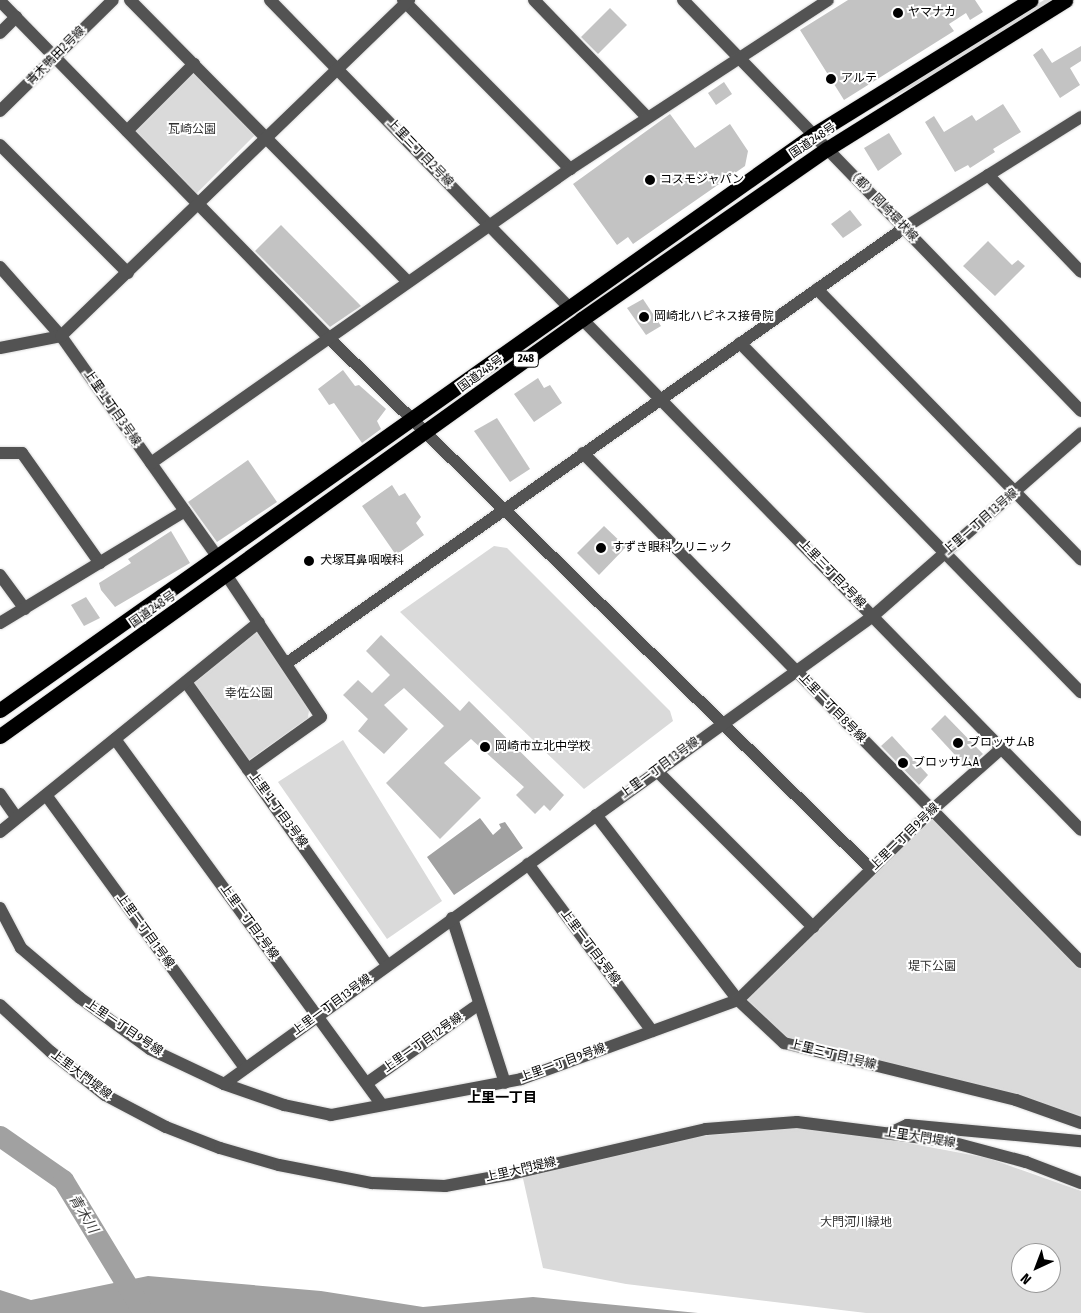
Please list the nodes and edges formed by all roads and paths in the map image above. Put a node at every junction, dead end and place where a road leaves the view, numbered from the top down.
1 (0, 0) edge
2 (112, 0) edge
3 (130, 0) edge
4 (270, 0) edge
5 (534, 0) edge
6 (683, 0) edge
7 (1031, 0) edge
8 (1064, 0) edge
9 (406, 1) edge
10 (824, 1) edge
11 (16, 17) junction
12 (0, 34) edge
13 (737, 56) junction
14 (55, 57) junction
15 (194, 64) junction
16 (338, 70) junction
17 (0, 111) edge
18 (646, 117) junction
19 (1079, 122) edge
20 (127, 131) junction
21 (813, 135) junction
22 (267, 138) junction
23 (0, 145) edge
24 (827, 149) junction
25 (570, 169) junction
26 (988, 175) junction
27 (199, 204) junction
28 (488, 226) junction
29 (904, 228) junction
30 (0, 267) edge
31 (1081, 272) edge
32 (128, 273) junction
33 (408, 282) junction
34 (817, 289) junction
35 (568, 308) junction
36 (582, 319) junction
37 (61, 336) junction
38 (330, 339) junction
39 (740, 343) junction
40 (0, 348) edge
41 (661, 399) junction
42 (1081, 410) edge
43 (411, 419) junction
44 (426, 433) junction
45 (1081, 433) edge
46 (0, 453) edge
47 (583, 454) junction
48 (151, 463) junction
49 (1015, 492) junction
50 (503, 510) junction
51 (186, 512) junction
52 (945, 553) junction
53 (216, 555) junction
54 (1081, 560) edge
55 (100, 563) junction
56 (0, 575) edge
57 (227, 576) junction
58 (24, 609) junction
59 (872, 616) junction
60 (259, 622) junction
61 (0, 623) edge
62 (287, 664) junction
63 (797, 672) junction
64 (186, 682) junction
65 (1081, 692) edge
66 (0, 710) edge
67 (722, 724) junction
68 (0, 736) edge
69 (115, 739) junction
70 (1001, 749) junction
71 (248, 769) junction
72 (657, 771) junction
73 (0, 794) edge
74 (46, 795) junction
75 (932, 810) junction
76 (596, 815) junction
77 (18, 818) junction
78 (1081, 830) edge
79 (0, 832) edge
80 (528, 864) junction
81 (871, 869) junction
82 (0, 908) edge
83 (452, 918) junction
84 (813, 927) junction
85 (1081, 962) edge
86 (387, 965) junction
87 (738, 1000) junction
88 (479, 1004) junction
89 (0, 1005) edge
90 (317, 1016) junction
91 (652, 1031) junction
92 (245, 1068) junction
93 (367, 1083) junction
94 (505, 1083) junction
95 (224, 1084) junction
96 (382, 1104) junction
97 (1081, 1122) edge
98 (890, 1134) junction
99 (1081, 1141) edge
100 (1081, 1183) edge

1 - 11 street
2 - 14 street, 青木鴨田2号線
3 - 15 street
4 - 16 street, 上里三丁目2号線
5 - 18 street
6 - 13 street, （都）岡崎環状線
7 - 21 highway, 国道248号 / 248
8 - 24 highway, 国道248号 / 248
9 - 16 street
9 - 25 street
10 - 13 street
11 - 12 street
11 - 14 street
13 - 18 street
13 - 21 street, （都）岡崎環状線
14 - 17 street, 青木鴨田2号線
14 - 20 street
15 - 20 street
15 - 22 street
16 - 22 street
16 - 28 street, 上里三丁目2号線
18 - 25 street
19 - 26 street
20 - 27 street
21 - 24 street, （都）岡崎環状線
21 - 35 highway, 国道248号 / 248
22 - 27 street
22 - 33 street
23 - 32 street
24 - 29 street, （都）岡崎環状線
24 - 36 highway, 国道248号 / 248
25 - 28 street
26 - 29 street
26 - 31 street
27 - 32 street
27 - 38 street
28 - 33 street
28 - 35 street, 上里三丁目2号線
29 - 34 street
29 - 42 street, （都）岡崎環状線
30 - 37 street, 上里１丁目3号線
32 - 37 street
33 - 38 street
34 - 39 street
34 - 49 street
35 - 43 highway, 国道248号 / 248
36 - 41 street, 上里三丁目2号線
36 - 44 highway, 国道248号 / 248
37 - 40 street
37 - 48 street, 上里１丁目3号線
38 - 43 street
38 - 48 street
39 - 41 street
39 - 52 street
41 - 47 street
41 - 59 street, 上里三丁目2号線
43 - 44 street
43 - 53 highway, 国道248号 / 248
44 - 50 street
44 - 57 highway, 国道248号 / 248
45 - 49 street, 上里一丁目13号線
46 - 55 street
47 - 50 street
47 - 63 street, 上里一丁目8号線
48 - 51 street, 上里１丁目3号線
49 - 52 street, 上里一丁目13号線
49 - 54 street
50 - 62 street
50 - 67 street
51 - 53 street, 上里１丁目3号線
51 - 55 street
52 - 59 street, 上里一丁目13号線
52 - 65 street
53 - 66 highway, 国道248号 / 248
55 - 58 street
56 - 58 street
57 - 60 street, 上里１丁目3号線
57 - 68 highway, 国道248号 / 248
58 - 61 street
59 - 63 street, 上里一丁目13号線
59 - 70 street, 上里三丁目2号線
60 - 62 street, 上里１丁目3号線
60 - 64 street
62 - 71 street, 上里１丁目3号線
63 - 67 street, 上里一丁目13号線
63 - 75 street, 上里一丁目8号線
64 - 69 street
64 - 71 street
67 - 72 street, 上里一丁目13号線
67 - 81 street
69 - 74 street
69 - 90 street, 上里一丁目2号線
70 - 75 street, 上里一丁目9号線
70 - 78 street, 上里三丁目2号線
71 - 86 street, 上里１丁目3号線
72 - 76 street, 上里一丁目13号線
72 - 84 street
73 - 77 street
74 - 77 street
74 - 92 street, 上里一丁目1号線
75 - 81 street, 上里一丁目9号線
75 - 85 street, 上里一丁目8号線
76 - 80 street, 上里一丁目13号線
76 - 87 street, 上里三丁目1号線
77 - 79 street
80 - 83 street, 上里一丁目13号線
80 - 91 street, 上里一丁目5号線
81 - 84 street, 上里一丁目9号線
82 - 95 street, 上里一丁目9号線
83 - 86 street, 上里一丁目13号線
83 - 88 street
84 - 87 street, 上里一丁目9号線
86 - 90 street, 上里一丁目13号線
87 - 91 street, 上里一丁目9号線
87 - 97 street, 上里三丁目1号線
88 - 93 street, 上里一丁目12号線
88 - 94 street
89 - 98 street, 上里大門堤線
90 - 92 street, 上里一丁目13号線
90 - 93 street, 上里一丁目2号線
91 - 94 street, 上里一丁目9号線
92 - 95 street, 上里一丁目13号線
93 - 96 street, 上里一丁目2号線
94 - 96 street, 上里一丁目9号線
95 - 96 street, 上里一丁目9号線
98 - 99 street
98 - 100 street, 上里大門堤線

